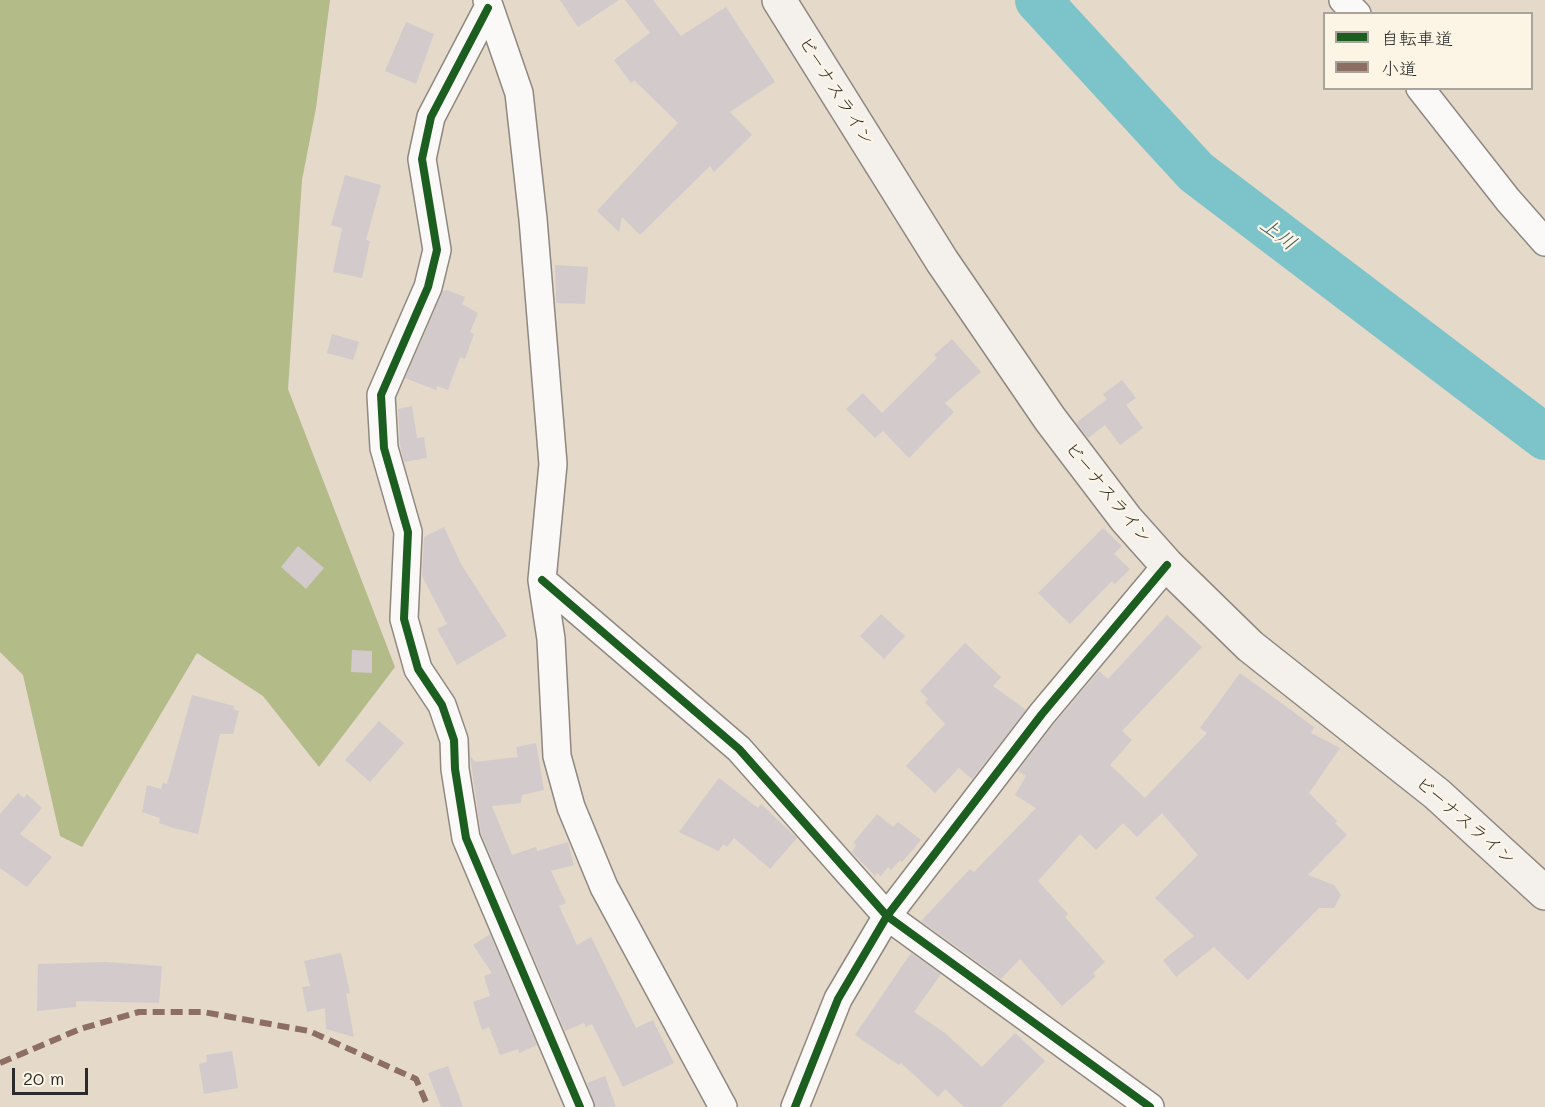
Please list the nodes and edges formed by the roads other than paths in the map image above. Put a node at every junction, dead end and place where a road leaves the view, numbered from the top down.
1 (778, 0) edge
2 (1343, 0) edge
3 (488, 4) edge
4 (1355, 12) edge
5 (1422, 90) edge
6 (1545, 242) edge
7 (1167, 565) junction
8 (542, 580) junction
9 (1545, 893) edge
10 (887, 916) junction
11 (580, 1107) edge
12 (723, 1107) edge
13 (795, 1107) edge
14 (1150, 1107) edge

1 - 7 main road, ビーナスライン
2 - 4 street
3 - 8 street
3 - 11 street
5 - 6 street
7 - 9 main road, ビーナスライン
7 - 10 street
8 - 10 street
8 - 12 street
10 - 13 street
10 - 14 street

